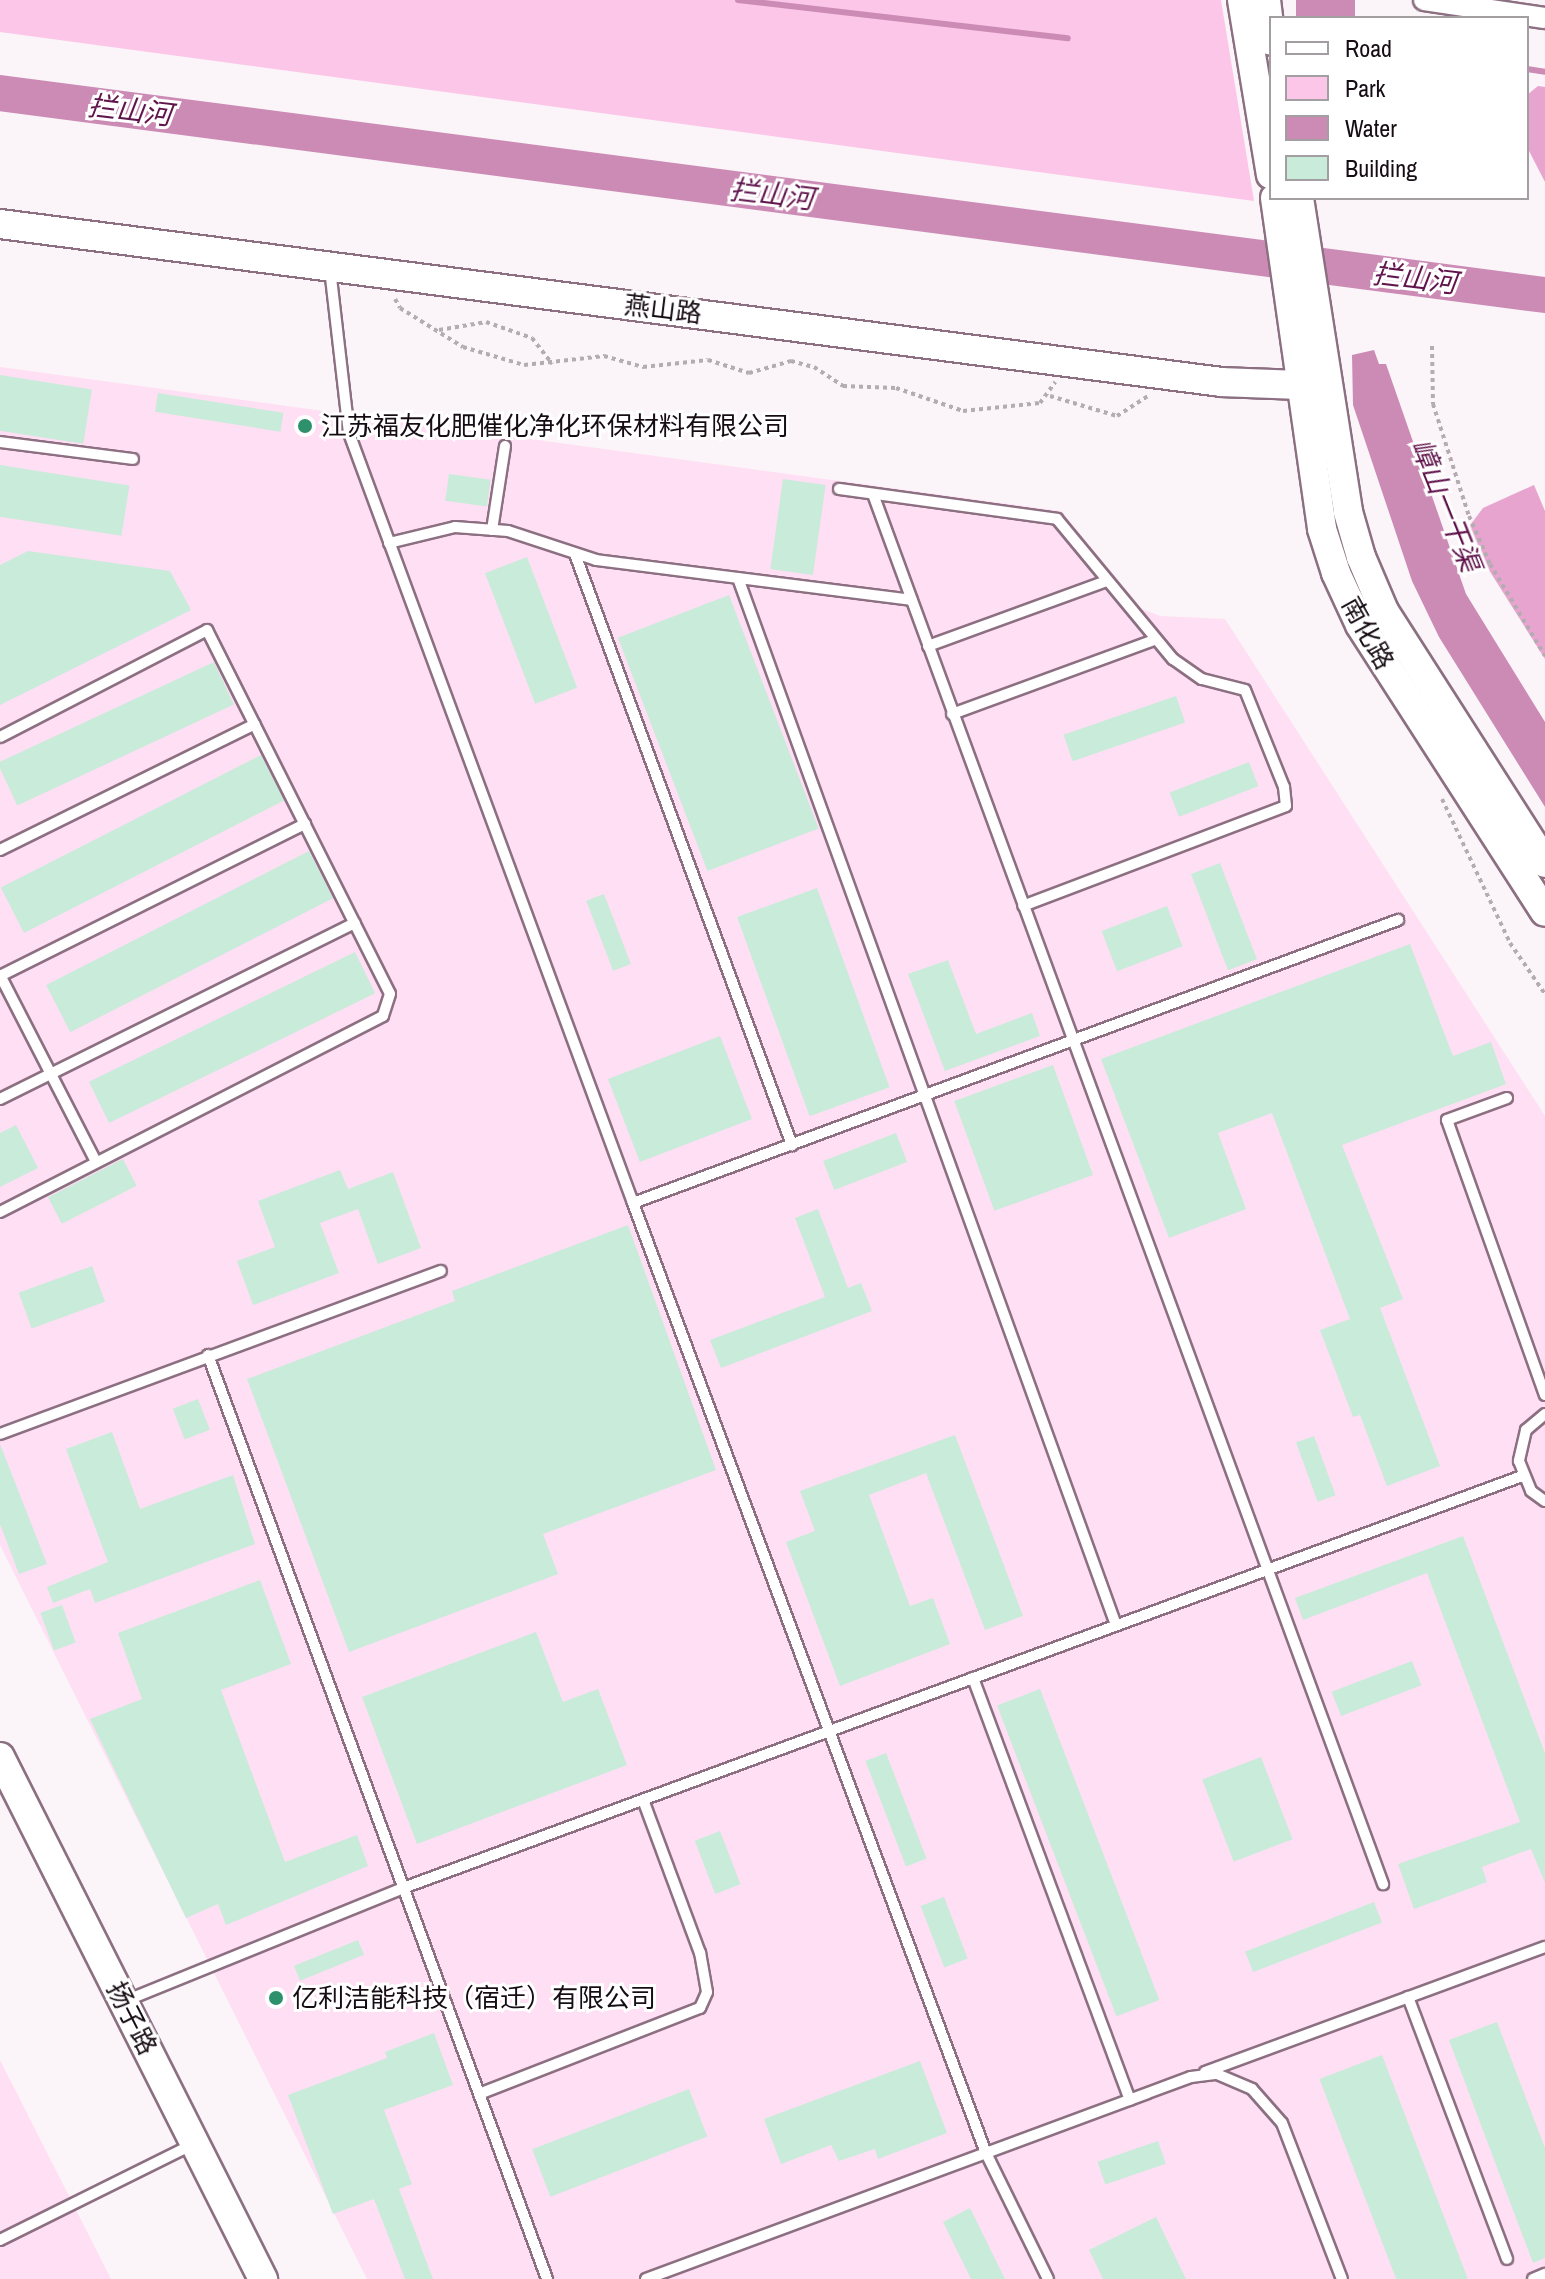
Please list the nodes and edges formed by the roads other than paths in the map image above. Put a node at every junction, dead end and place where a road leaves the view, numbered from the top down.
1 (1242, 0) edge
2 (1266, 0) edge
3 (1424, 0) edge
4 (1545, 18) edge
5 (1269, 25) edge
6 (1269, 163) edge
7 (1275, 200) edge
8 (1299, 200) edge
9 (0, 224) edge
10 (330, 266) junction
11 (1303, 316) junction
12 (1313, 385) junction
13 (0, 442) edge
14 (505, 446) dead end
15 (133, 459) dead end
16 (839, 489) dead end
17 (873, 494) junction
18 (492, 530) junction
19 (389, 543) junction
20 (575, 554) junction
21 (738, 578) junction
22 (1107, 581) junction
23 (911, 600) junction
24 (1154, 640) junction
25 (928, 646) junction
26 (952, 714) junction
27 (255, 724) junction
28 (0, 737) edge
29 (305, 824) junction
30 (0, 850) edge
31 (1545, 863) edge
32 (1023, 906) junction
33 (1545, 912) edge
34 (1398, 920) dead end
35 (355, 923) junction
36 (0, 976) edge
37 (1073, 1041) junction
38 (51, 1074) junction
39 (925, 1095) junction
40 (1507, 1098) dead end
41 (0, 1099) edge
42 (792, 1145) junction
43 (96, 1162) junction
44 (633, 1203) junction
45 (0, 1212) edge
46 (441, 1271) dead end
47 (208, 1355) junction
48 (1545, 1395) edge
49 (1545, 1414) edge
50 (0, 1434) edge
51 (1522, 1476) junction
52 (1545, 1501) edge
53 (1267, 1570) junction
54 (1116, 1625) junction
55 (973, 1678) junction
56 (829, 1731) junction
57 (0, 1757) edge
58 (643, 1800) junction
59 (1383, 1884) dead end
60 (403, 1888) junction
61 (1545, 1947) edge
62 (1408, 1997) junction
63 (123, 2001) junction
64 (1191, 2077) junction
65 (479, 2094) junction
66 (1130, 2100) junction
67 (195, 2143) junction
68 (986, 2153) junction
69 (0, 2240) edge
70 (1507, 2259) dead end
71 (1545, 2274) edge
72 (1341, 2278) edge
73 (263, 2279) edge
74 (547, 2279) edge
75 (646, 2279) edge
76 (1048, 2279) edge
77 (1533, 2279) edge

1 - 6 street
2 - 5 street
3 - 4 street
7 - 11 street
8 - 11 street
9 - 10 street, 燕山路
10 - 12 street, 燕山路
10 - 19 lane
11 - 12 street, 南化路
12 - 31 street, 南化路
12 - 33 street, 南化路
13 - 15 lane
14 - 18 lane
16 - 17 lane
17 - 22 lane
17 - 23 lane
18 - 19 lane
18 - 20 lane
19 - 44 lane
20 - 21 lane
20 - 42 lane
21 - 23 lane
21 - 39 lane
22 - 24 lane
22 - 25 lane
23 - 25 lane
24 - 26 lane
24 - 32 lane
25 - 26 lane
26 - 32 lane
27 - 28 lane
27 - 29 lane
27 - 30 lane
29 - 35 lane
29 - 36 lane
32 - 37 lane
34 - 37 lane
35 - 38 lane
35 - 43 lane
36 - 38 lane
37 - 39 lane
37 - 53 lane
38 - 41 lane
38 - 43 lane
39 - 42 lane
39 - 54 lane
40 - 48 lane
42 - 44 lane
43 - 45 lane
44 - 56 lane
46 - 47 lane
47 - 50 lane
47 - 60 lane
49 - 51 lane
51 - 52 lane
51 - 53 lane
53 - 54 lane
53 - 59 lane
54 - 55 lane
55 - 56 lane
55 - 66 lane
56 - 58 lane
56 - 68 lane
57 - 63 street, 扬子路
58 - 60 lane
58 - 65 lane
60 - 63 lane
60 - 65 lane
61 - 62 lane
62 - 64 lane
62 - 70 lane
63 - 67 street, 扬子路
64 - 66 lane
64 - 72 lane
65 - 74 lane
66 - 68 lane
67 - 69 lane
67 - 73 street, 扬子路
68 - 75 lane
68 - 76 lane
71 - 77 lane

